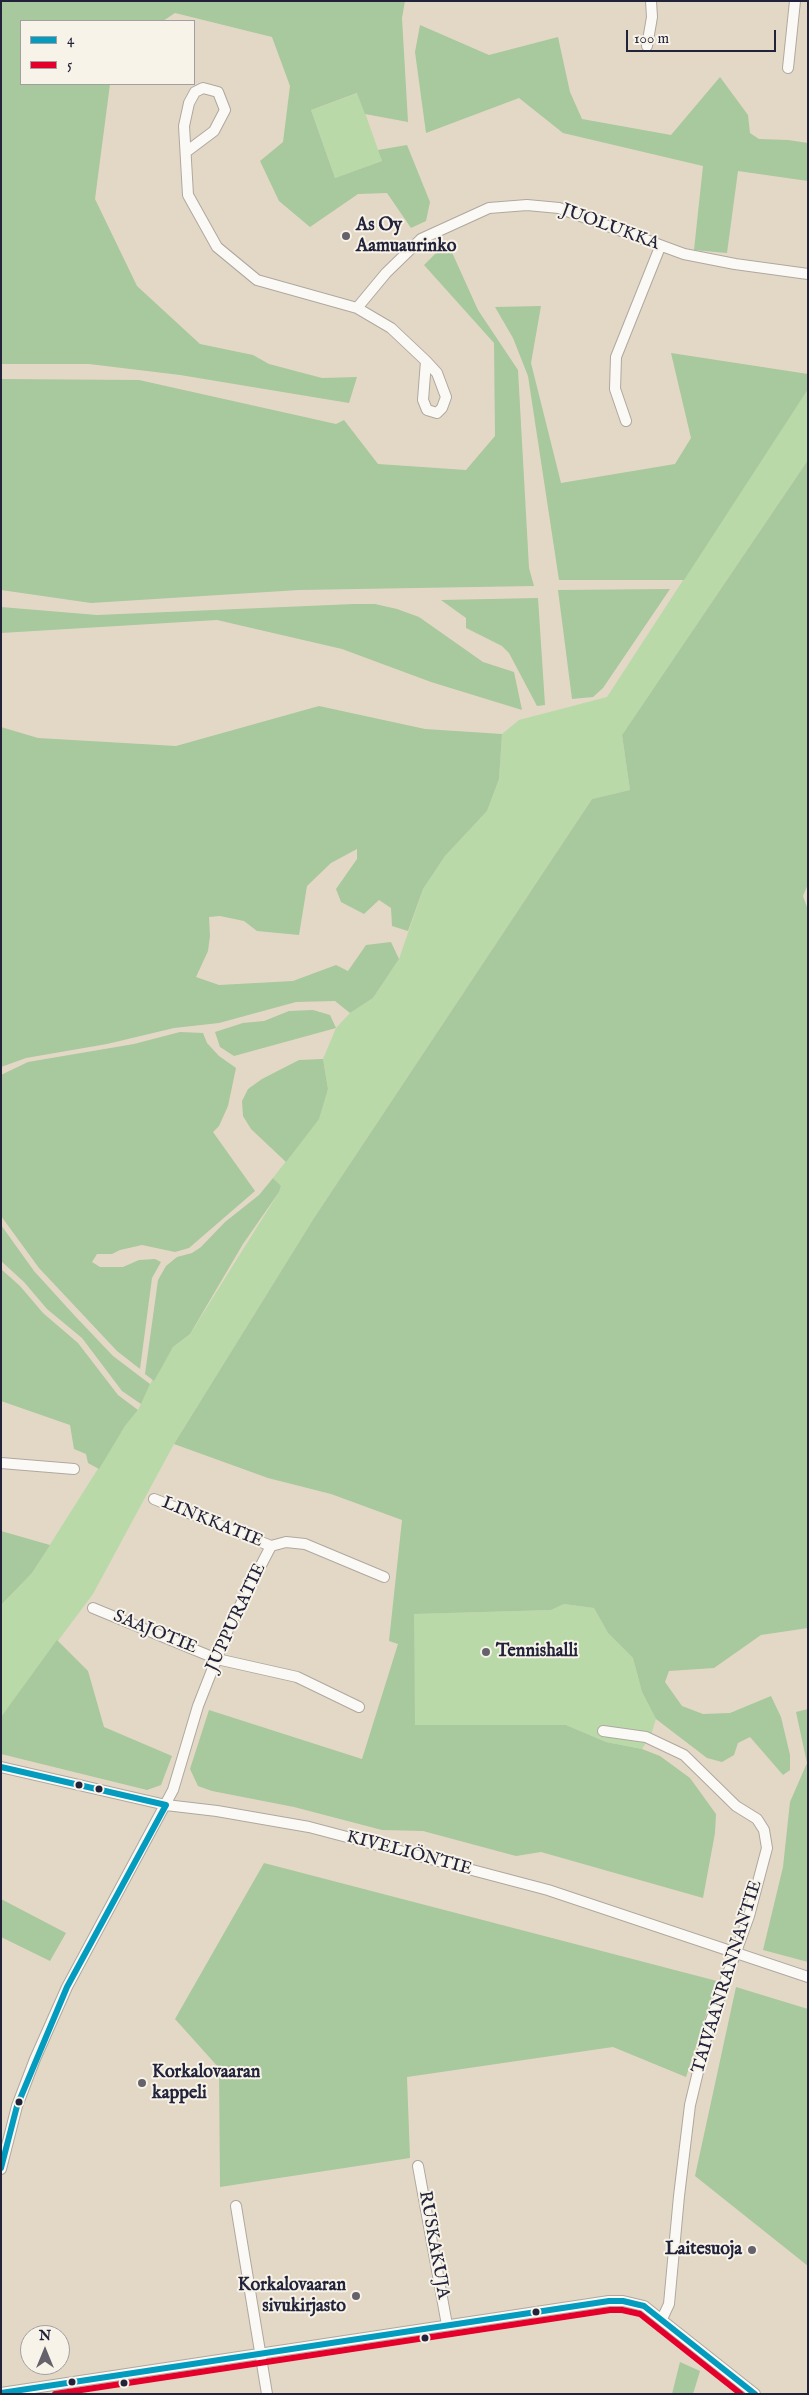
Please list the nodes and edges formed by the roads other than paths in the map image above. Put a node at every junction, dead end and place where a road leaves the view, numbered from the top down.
1 (651, 1) edge
2 (795, 1) edge
3 (647, 46) dead end
4 (788, 68) dead end
5 (186, 152) junction
6 (660, 247) junction
7 (808, 274) edge
8 (357, 308) junction
9 (426, 361) dead end
10 (626, 421) dead end
11 (1, 1463) edge
12 (74, 1469) dead end
13 (154, 1499) dead end
14 (271, 1546) junction
15 (384, 1576) dead end
16 (93, 1608) dead end
17 (217, 1658) junction
18 (359, 1706) dead end
19 (603, 1731) dead end
20 (1, 1767) edge
21 (166, 1805) junction
22 (735, 1954) junction
23 (808, 1977) edge
24 (2, 2166) edge
25 (418, 2166) dead end
26 (236, 2206) dead end
27 (662, 2319) junction
28 (447, 2325) junction
29 (260, 2354) junction
30 (1, 2393) edge
31 (267, 2394) edge
32 (755, 2394) edge

1 - 3 street
2 - 4 street
5 - 5 street
5 - 8 street
6 - 7 street, JUOLUKKA
6 - 8 street, JUOLUKKA
6 - 10 street
8 - 9 street
11 - 12 street
13 - 14 street, LINKKATIE
14 - 15 street, JUPPURATIE
14 - 17 street, JUPPURATIE
16 - 17 street, SAAJOTIE
17 - 18 street, SAAJOTIE
17 - 21 street, JUPPURATIE
19 - 22 street, TAIVAANRANNANTIE
20 - 21 street, KIVELIÖNTIE
21 - 22 street, KIVELIÖNTIE
21 - 24 street, JUPPURATIE
22 - 23 street, KIVELIÖNTIE
22 - 27 street, TAIVAANRANNANTIE
25 - 28 street, RUSKAKUJA
26 - 29 street
27 - 28 street
27 - 32 street
28 - 29 street
29 - 30 street
29 - 31 street

